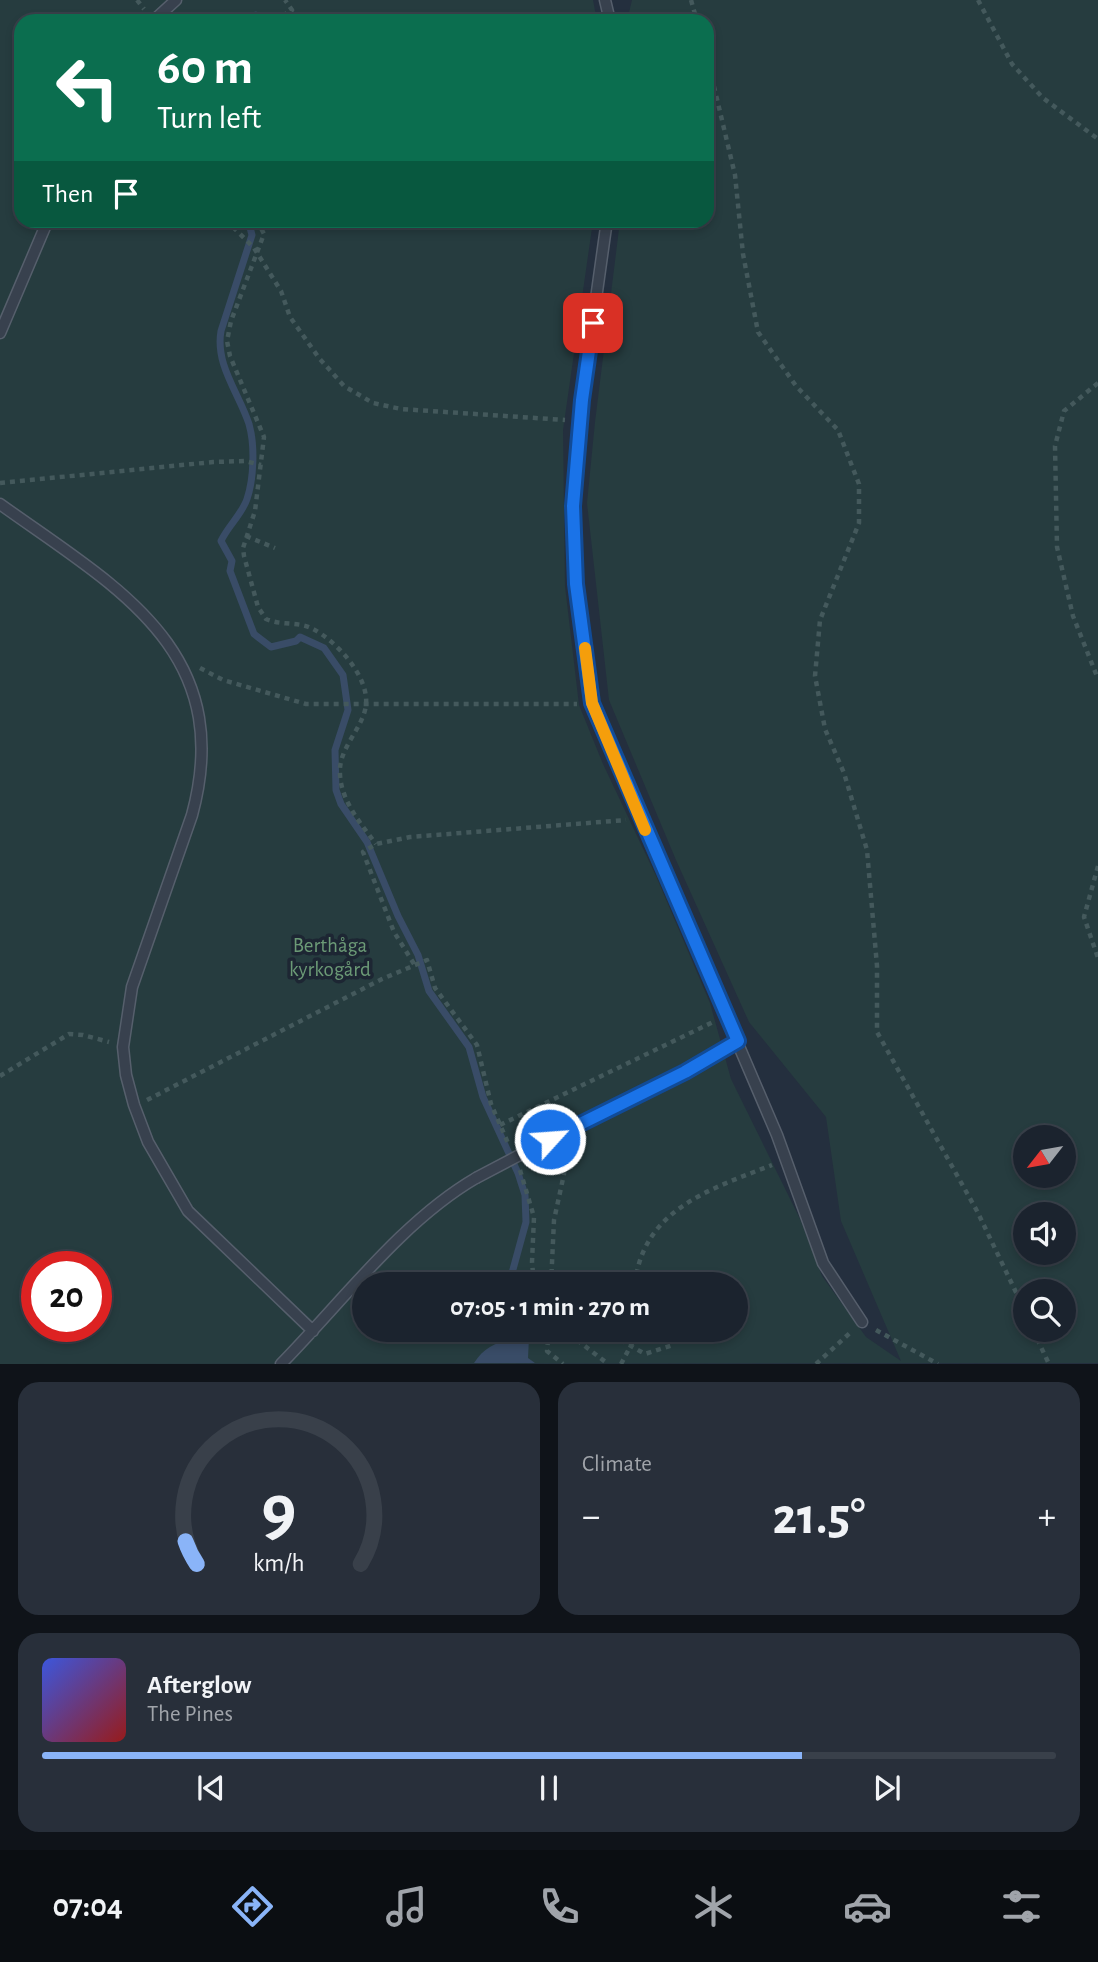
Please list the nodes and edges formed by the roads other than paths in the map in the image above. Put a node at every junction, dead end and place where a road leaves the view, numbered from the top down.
1 (176, 0) edge
2 (161, 14) edge
3 (45, 228) edge
4 (606, 228) edge
5 (0, 333) edge
6 (0, 504) edge
7 (738, 1041) junction
8 (862, 1322) road end
9 (313, 1331) junction
10 (281, 1363) edge

1 - 2 lane
3 - 5 lane
4 - 7 lane
6 - 9 lane
7 - 8 lane
7 - 9 lane, bridge
9 - 10 lane

